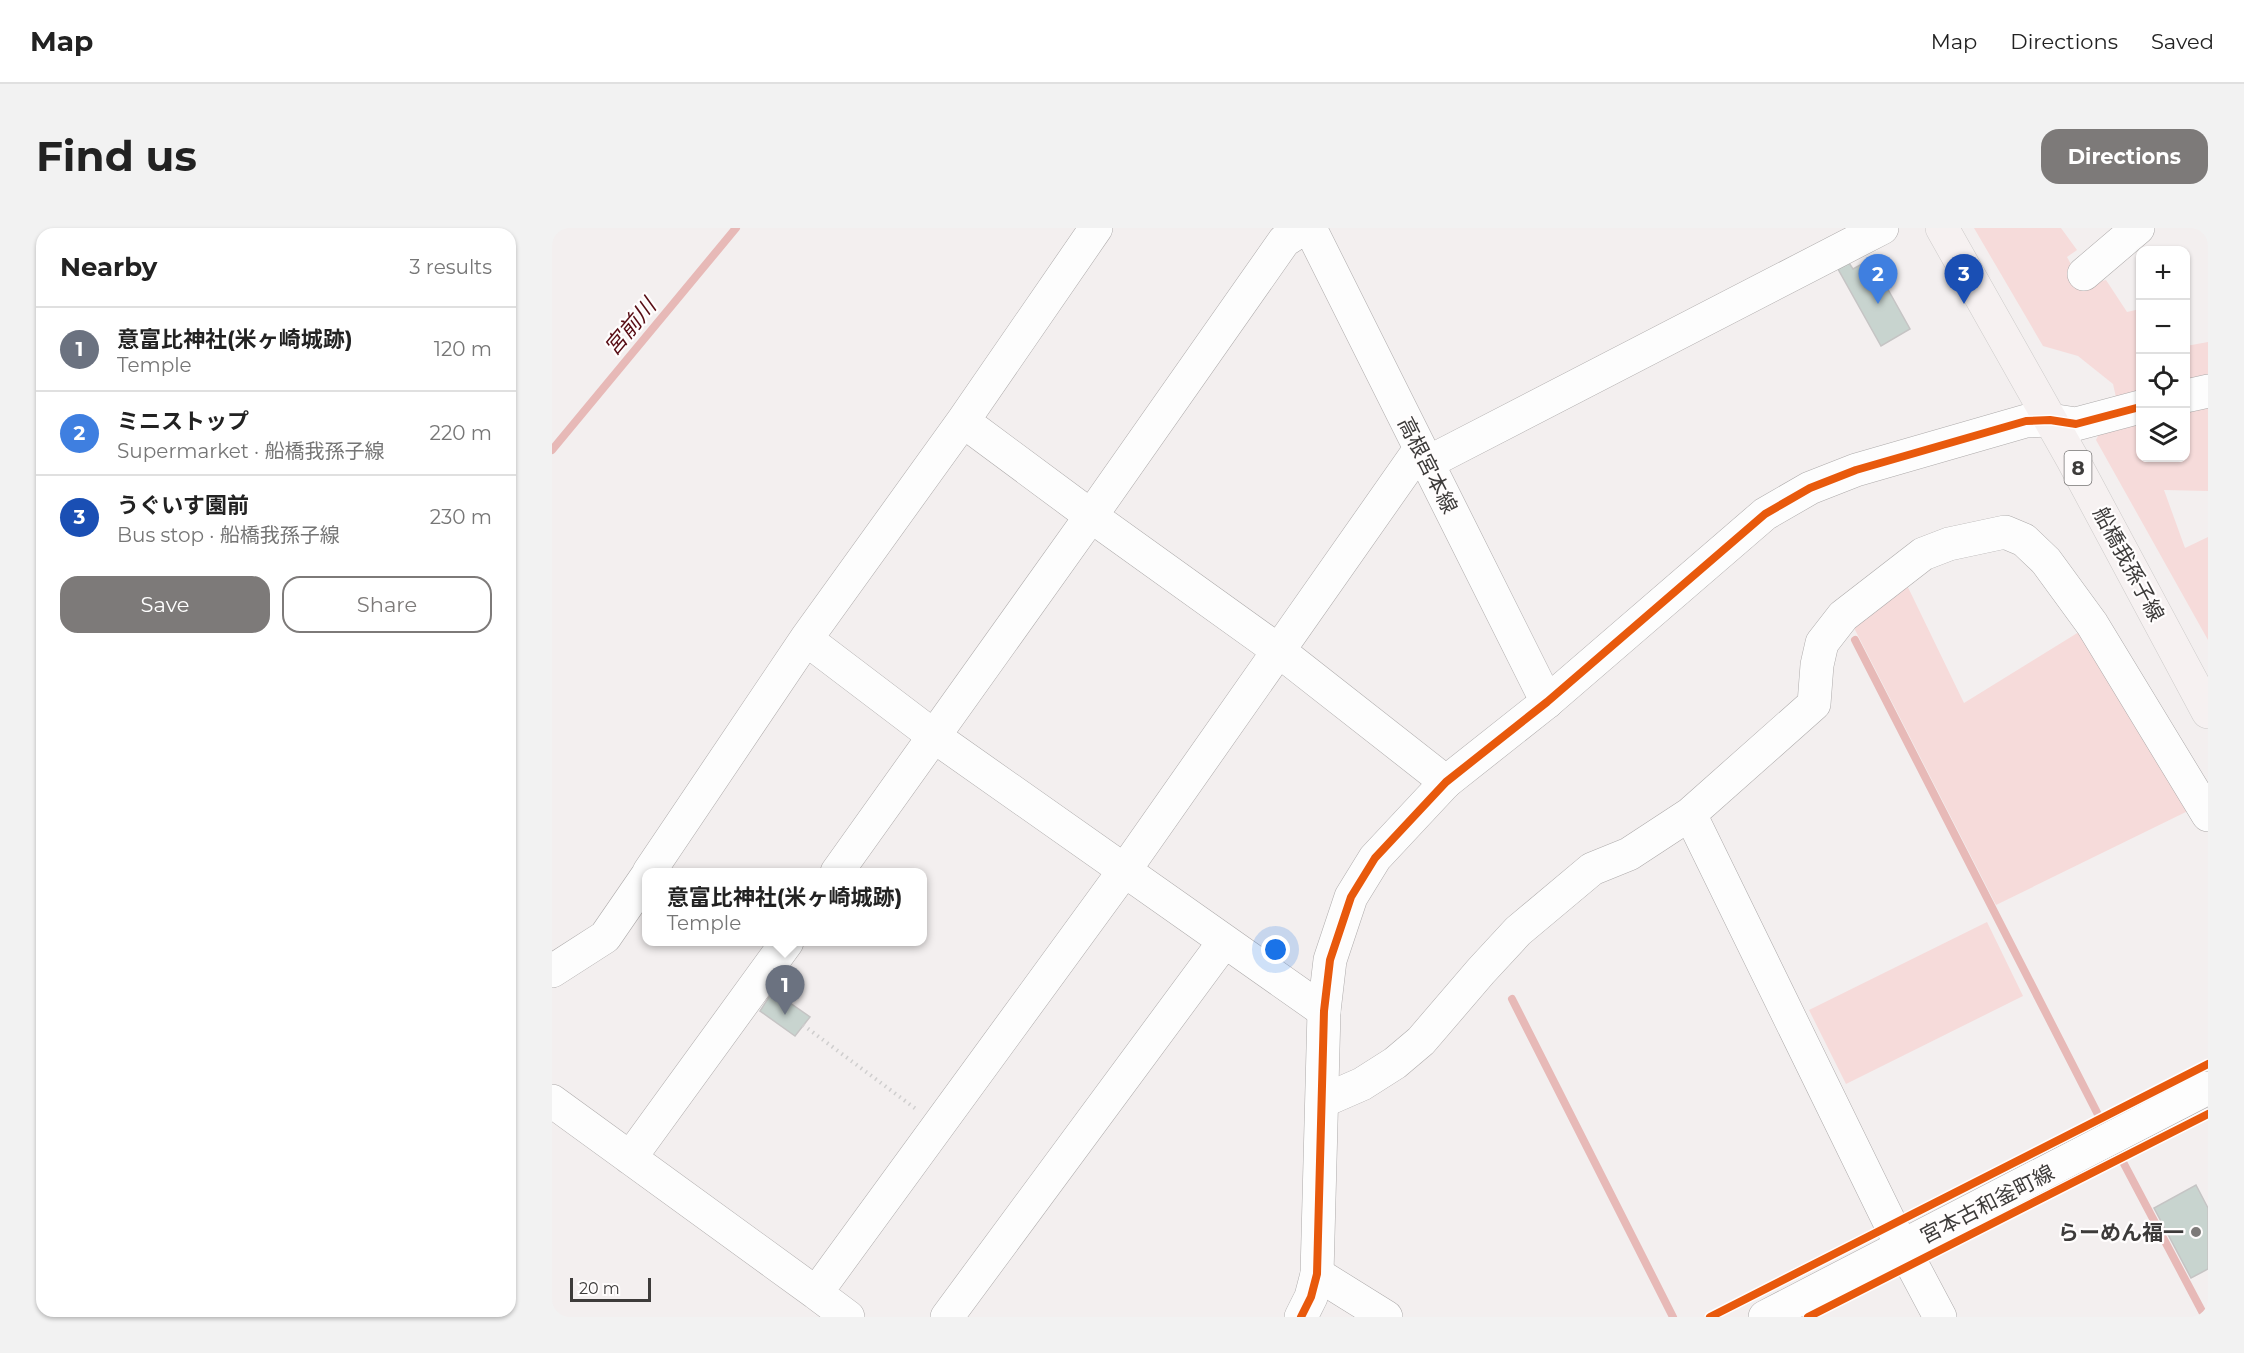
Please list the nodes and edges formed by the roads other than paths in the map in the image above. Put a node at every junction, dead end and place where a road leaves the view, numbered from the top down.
1 (1096, 228) edge
2 (1304, 228) edge
3 (1310, 228) edge
4 (1882, 228) edge
5 (1942, 228) edge
6 (2138, 228) edge
7 (2084, 274) dead end
8 (2208, 391) edge
9 (2190, 395) edge
10 (2136, 408) edge
11 (2050, 420) junction
12 (963, 421) junction
13 (1423, 456) junction
14 (1091, 516) junction
15 (806, 639) junction
16 (1280, 651) junction
17 (1547, 702) junction
18 (2208, 712) edge
19 (935, 737) junction
20 (1446, 782) junction
21 (1690, 814) junction
22 (2208, 815) edge
23 (652, 868) edge
24 (841, 868) edge
25 (1124, 871) junction
26 (642, 883) edge
27 (1224, 942) junction
28 (784, 946) edge
29 (552, 971) edge
30 (1324, 1011) junction
31 (2208, 1088) edge
32 (552, 1101) edge
33 (1323, 1101) junction
34 (630, 1158) junction
35 (1903, 1247) junction
36 (1317, 1274) junction
37 (816, 1293) junction
38 (848, 1317) edge
39 (946, 1317) edge
40 (1301, 1317) edge
41 (1386, 1317) edge
42 (1765, 1317) edge
43 (1940, 1317) edge

1 - 12 street
2 - 14 street
3 - 13 street, 高根宮本線
4 - 13 street
5 - 11 main road, 船橋我孫子線 / 8
6 - 7 street
8 - 9 street
10 - 11 street
11 - 17 street
11 - 18 main road, 船橋我孫子線 / 8
12 - 14 street
12 - 15 street
13 - 16 street
13 - 17 street, 高根宮本線
14 - 16 street
14 - 19 street
15 - 19 street
15 - 23 street
16 - 20 street
16 - 25 street
17 - 20 street
19 - 24 street
19 - 25 street
20 - 30 street
21 - 22 street
21 - 33 street
21 - 35 street
25 - 27 street
25 - 37 street
26 - 29 street
27 - 30 street
27 - 39 street
28 - 34 street
30 - 33 street
31 - 35 street, 宮本古和釜町線
32 - 34 street
33 - 36 street
34 - 37 street
35 - 42 street, 宮本古和釜町線
35 - 43 street
36 - 40 street
36 - 41 street
37 - 38 street

